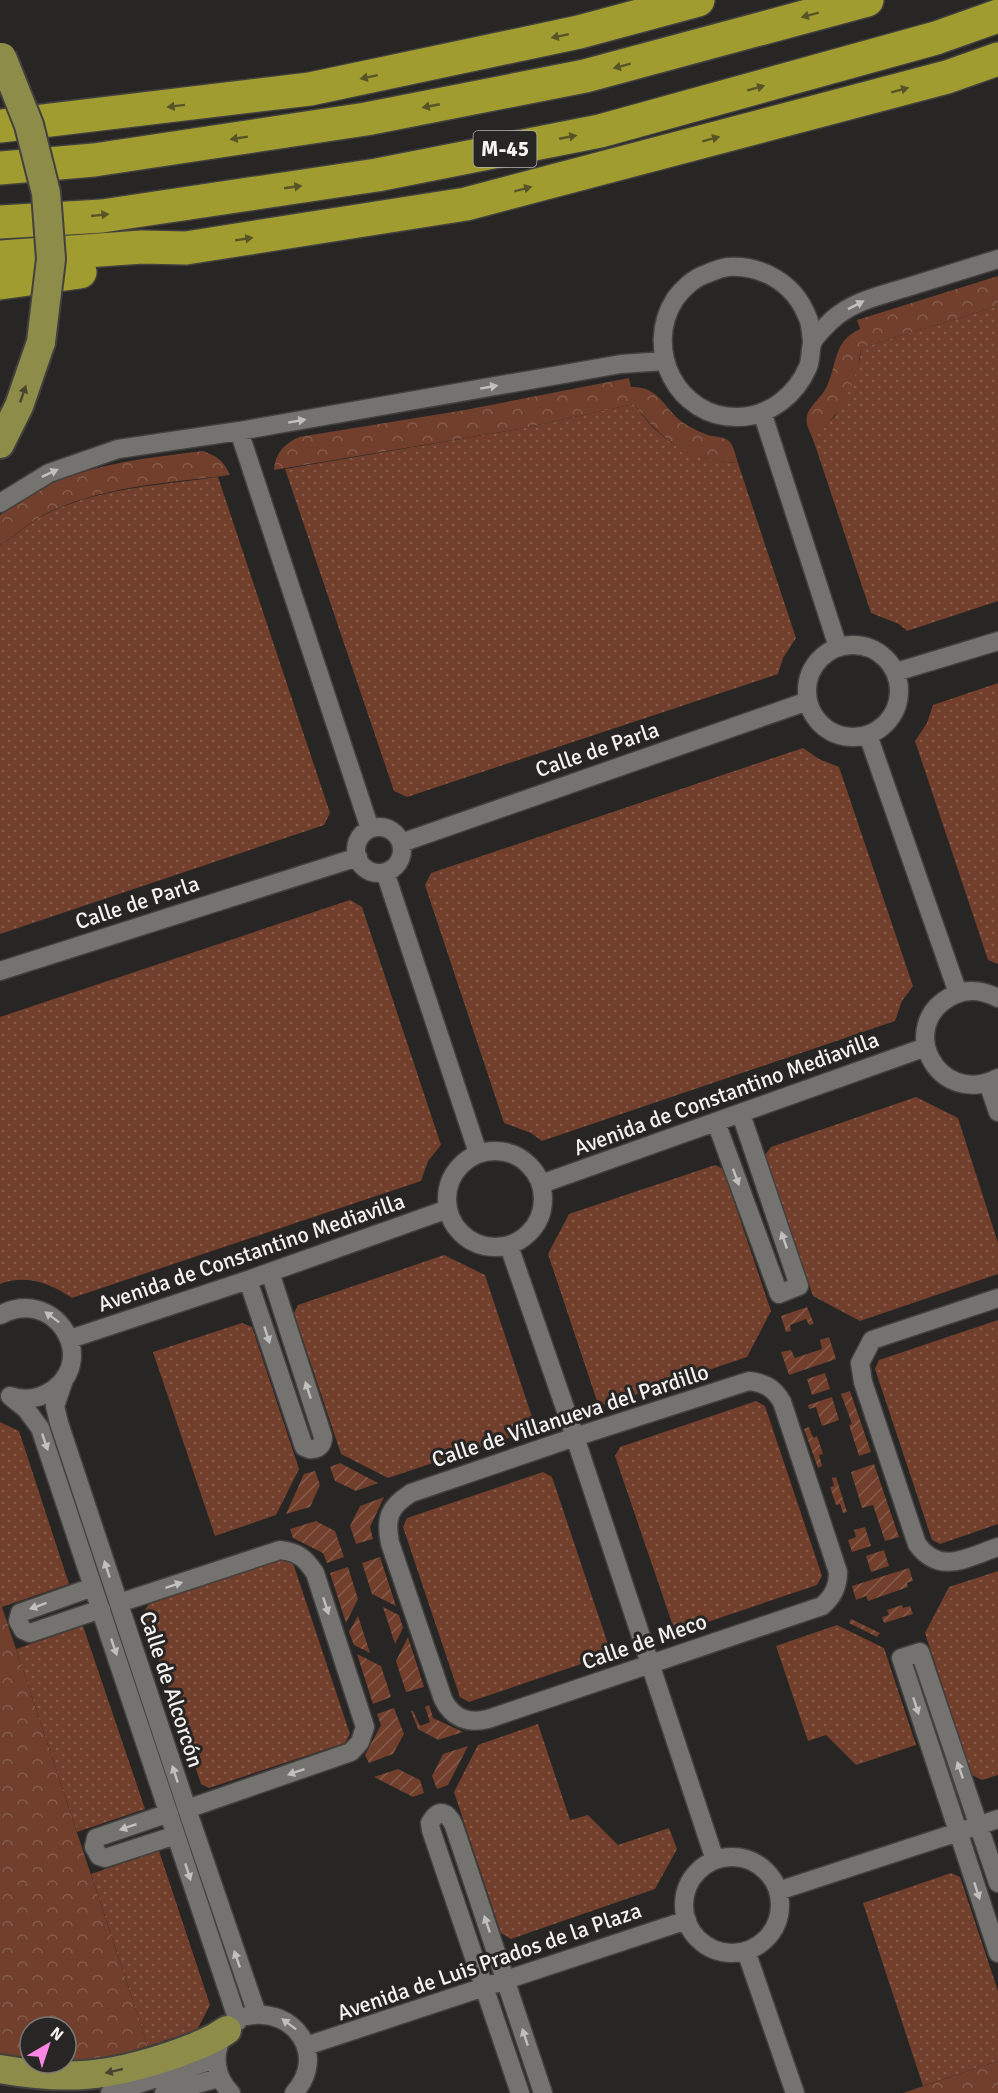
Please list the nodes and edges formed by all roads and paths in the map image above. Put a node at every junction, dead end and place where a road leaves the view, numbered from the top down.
1 (698, 0) edge
2 (867, 0) edge
3 (998, 16) edge
4 (1, 56) edge
5 (998, 59) edge
6 (0, 119) edge
7 (58, 121) junction
8 (0, 126) edge
9 (0, 168) edge
10 (0, 222) edge
11 (186, 248) junction
12 (0, 257) edge
13 (998, 260) edge
14 (0, 283) edge
15 (812, 342) junction
16 (664, 361) junction
17 (762, 412) junction
18 (239, 431) junction
19 (0, 444) edge
20 (0, 503) edge
21 (998, 641) edge
22 (838, 648) junction
23 (896, 672) junction
24 (808, 700) junction
25 (868, 735) junction
26 (370, 829) junction
27 (401, 843) junction
28 (358, 857) junction
29 (385, 872) junction
30 (0, 971) edge
31 (958, 993) junction
32 (998, 998) edge
33 (926, 1047) junction
34 (993, 1081) edge
35 (998, 1112) edge
36 (741, 1114) junction
37 (716, 1122) junction
38 (478, 1153) junction
39 (542, 1184) junction
40 (448, 1209) junction
41 (509, 1246) junction
42 (270, 1272) junction
43 (248, 1280) junction
44 (998, 1298) edge
45 (0, 1315) edge
46 (69, 1339) junction
47 (65, 1377) junction
48 (5, 1394) edge
49 (575, 1437) junction
50 (998, 1547) edge
51 (93, 1587) junction
52 (836, 1589) joint
53 (119, 1603) junction
54 (101, 1609) junction
55 (650, 1665) junction
56 (460, 1718) joint
57 (178, 1811) junction
58 (998, 1819) edge
59 (979, 1825) junction
60 (958, 1833) junction
61 (176, 1835) junction
62 (715, 1860) junction
63 (998, 1883) edge
64 (778, 1891) junction
65 (687, 1920) junction
66 (746, 1951) junction
67 (998, 1953) edge
68 (506, 1979) junction
69 (484, 1988) junction
70 (257, 2014) junction
71 (232, 2025) junction
72 (306, 2046) junction
73 (216, 2059) junction
74 (0, 2069) edge
75 (219, 2078) junction
76 (110, 2093) edge
77 (164, 2093) edge
78 (231, 2093) edge
79 (294, 2093) edge
80 (520, 2093) edge
81 (543, 2093) edge
82 (795, 2093) edge

1 -> 7 highway
2 -> 9 highway, M-45
10 -> 3 highway, M-45
19 -> 4 main road, bridge
11 -> 5 highway
6 - 7 highway
7 - 8 highway
11 - 12 highway
11 - 14 highway
15 -> 13 street
15 - 16 street
15 - 17 street
16 - 17 street
18 -> 16 street
17 - 22 street
20 -> 18 street
18 - 26 street
21 - 23 street
22 - 23 street
22 - 24 street
23 - 25 street
24 - 25 street
24 - 27 street, Calle de Parla
25 - 31 street
26 - 27 street
26 - 28 street
27 - 29 street
28 - 29 street
28 - 30 street, Calle de Parla
29 - 38 street
31 - 32 street
31 - 33 street
33 - 34 street
33 - 36 street, Avenida de Constantino Mediavilla
34 - 35 street
36 - 37 street, Avenida de Constantino Mediavilla
37 -> 36 street
37 - 39 street, Avenida de Constantino Mediavilla
38 - 39 street
38 - 40 street
39 - 41 street
40 - 41 street
40 - 42 street, Avenida de Constantino Mediavilla
41 - 49 street
42 - 43 street, Avenida de Constantino Mediavilla
43 -> 42 street
43 - 46 street, Avenida de Constantino Mediavilla
44 - 50 street
46 -> 45 street
46 - 47 street, Calle de Alcorcón
47 - 48 street
53 -> 47 street, Calle de Alcorcón
48 -> 51 street, Calle de Alcorcón
49 - 52 street, Calle de Villanueva del Pardillo
49 - 55 street
49 - 56 street, Calle de Villanueva del Pardillo
51 - 54 street, Calle de Alcorcón
51 -> 54 street
52 - 55 street, Calle de Meco
57 -> 53 street, Calle de Alcorcón
53 -> 57 street
54 -> 57 street, Calle de Alcorcón
55 - 56 street, Calle de Meco
55 - 62 street
57 - 61 street, Calle de Alcorcón
57 -> 61 street
70 -> 57 street, Calle de Alcorcón
58 - 59 street
59 - 60 street
59 -> 60 street
59 - 63 street
60 - 64 street
60 -> 67 street
61 -> 71 street, Calle de Alcorcón
62 - 64 street
62 - 65 street
64 - 66 street
65 - 66 street
65 - 68 street, Avenida de Luis Prados de la Plaza
66 - 82 street
68 - 69 street, Avenida de Luis Prados de la Plaza
68 -> 69 street
81 -> 68 street
69 - 72 street, Avenida de Luis Prados de la Plaza
69 - 80 street
70 - 71 street
72 -> 70 street
71 - 73 street
71 -> 74 main road
72 - 79 street
73 - 75 street
73 - 76 street
75 - 77 street
75 - 78 street

